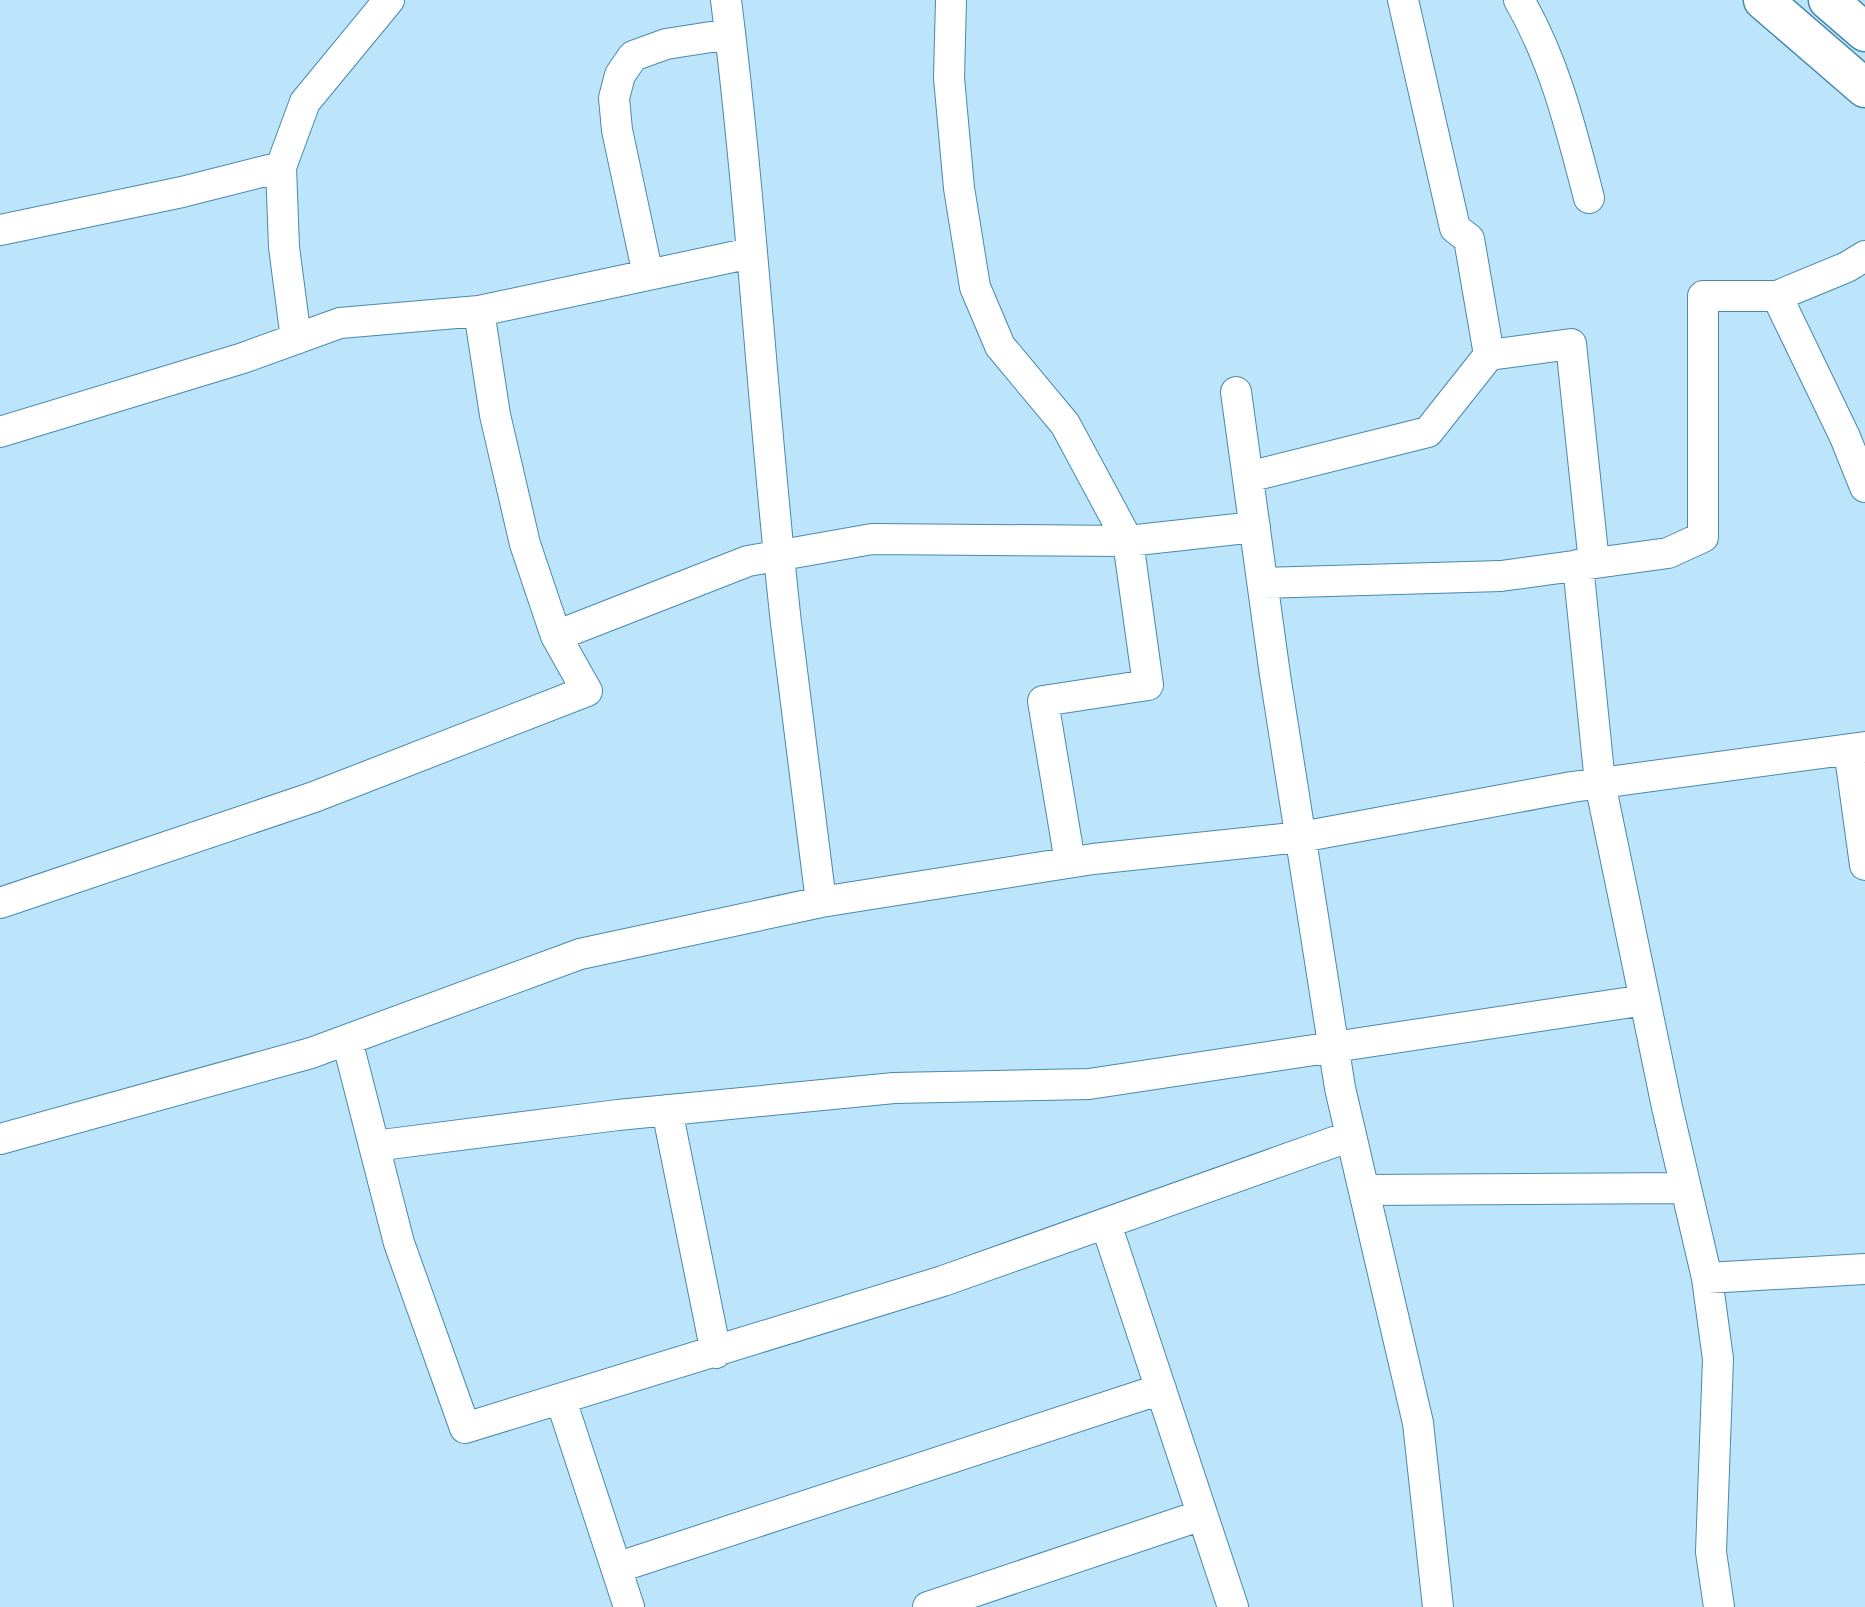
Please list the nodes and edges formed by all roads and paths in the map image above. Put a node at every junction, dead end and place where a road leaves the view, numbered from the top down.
1 (390, 0) edge
2 (726, 0) edge
3 (951, 0) edge
4 (1403, 0) edge
5 (1519, 0) edge
6 (1763, 0) edge
7 (1828, 0) edge
8 (1865, 32) edge
9 (730, 34) junction
10 (1865, 88) edge
11 (281, 167) junction
12 (1589, 198) dead end
13 (0, 230) edge
14 (751, 253) junction
15 (1865, 256) edge
16 (648, 275) junction
17 (1777, 296) junction
18 (479, 311) junction
19 (296, 339) junction
20 (1489, 355) junction
21 (1237, 392) dead end
22 (0, 432) edge
23 (1248, 477) junction
24 (1865, 487) edge
25 (1255, 527) junction
26 (1128, 541) junction
27 (781, 556) junction
28 (1586, 564) junction
29 (1263, 583) junction
30 (556, 636) junction
31 (1857, 748) edge
32 (1600, 783) junction
33 (1301, 837) junction
34 (1070, 862) junction
35 (1865, 864) edge
36 (821, 902) junction
37 (0, 903) edge
38 (1645, 1000) junction
39 (347, 1040) junction
40 (1334, 1046) junction
41 (667, 1110) junction
42 (1351, 1136) junction
43 (0, 1139) edge
44 (374, 1146) junction
45 (1686, 1188) junction
46 (1364, 1190) junction
47 (1106, 1224) junction
48 (1865, 1269) edge
49 (1706, 1278) junction
50 (716, 1353) junction
51 (1161, 1390) junction
52 (561, 1400) junction
53 (1202, 1515) junction
54 (616, 1568) junction
55 (629, 1607) edge
56 (928, 1607) edge
57 (1233, 1607) edge
58 (1438, 1607) edge
59 (1719, 1607) edge

1 - 11 street
2 - 9 street
3 - 26 street
4 - 20 street
5 - 12 street
6 - 10 street
7 - 8 street
9 - 14 street
9 - 16 street
11 - 13 street
11 - 19 street
14 - 16 street
14 - 27 street
15 - 17 street
16 - 18 street
17 - 24 street
17 - 28 street
18 - 19 street
18 - 30 street
19 - 22 street
20 - 23 street
20 - 28 street
21 - 23 street
23 - 25 street
25 - 26 street
25 - 29 street
26 - 27 street
26 - 34 street
27 - 30 street
27 - 36 street
28 - 29 street
28 - 32 street
29 - 33 street
30 - 37 street
31 - 32 street
31 - 35 street
32 - 33 street
32 - 38 street
33 - 34 street
33 - 40 street
34 - 36 street
36 - 39 street
38 - 40 street
38 - 45 street
39 - 43 street
39 - 44 street
40 - 41 street
40 - 42 street
41 - 44 street
41 - 50 street
42 - 46 street
42 - 47 street
44 - 52 street
45 - 46 street
45 - 49 street
46 - 58 street
47 - 50 street
47 - 51 street
48 - 49 street
49 - 59 street
50 - 52 street
51 - 53 street
51 - 54 street
52 - 54 street
53 - 56 street
53 - 57 street
54 - 55 street

